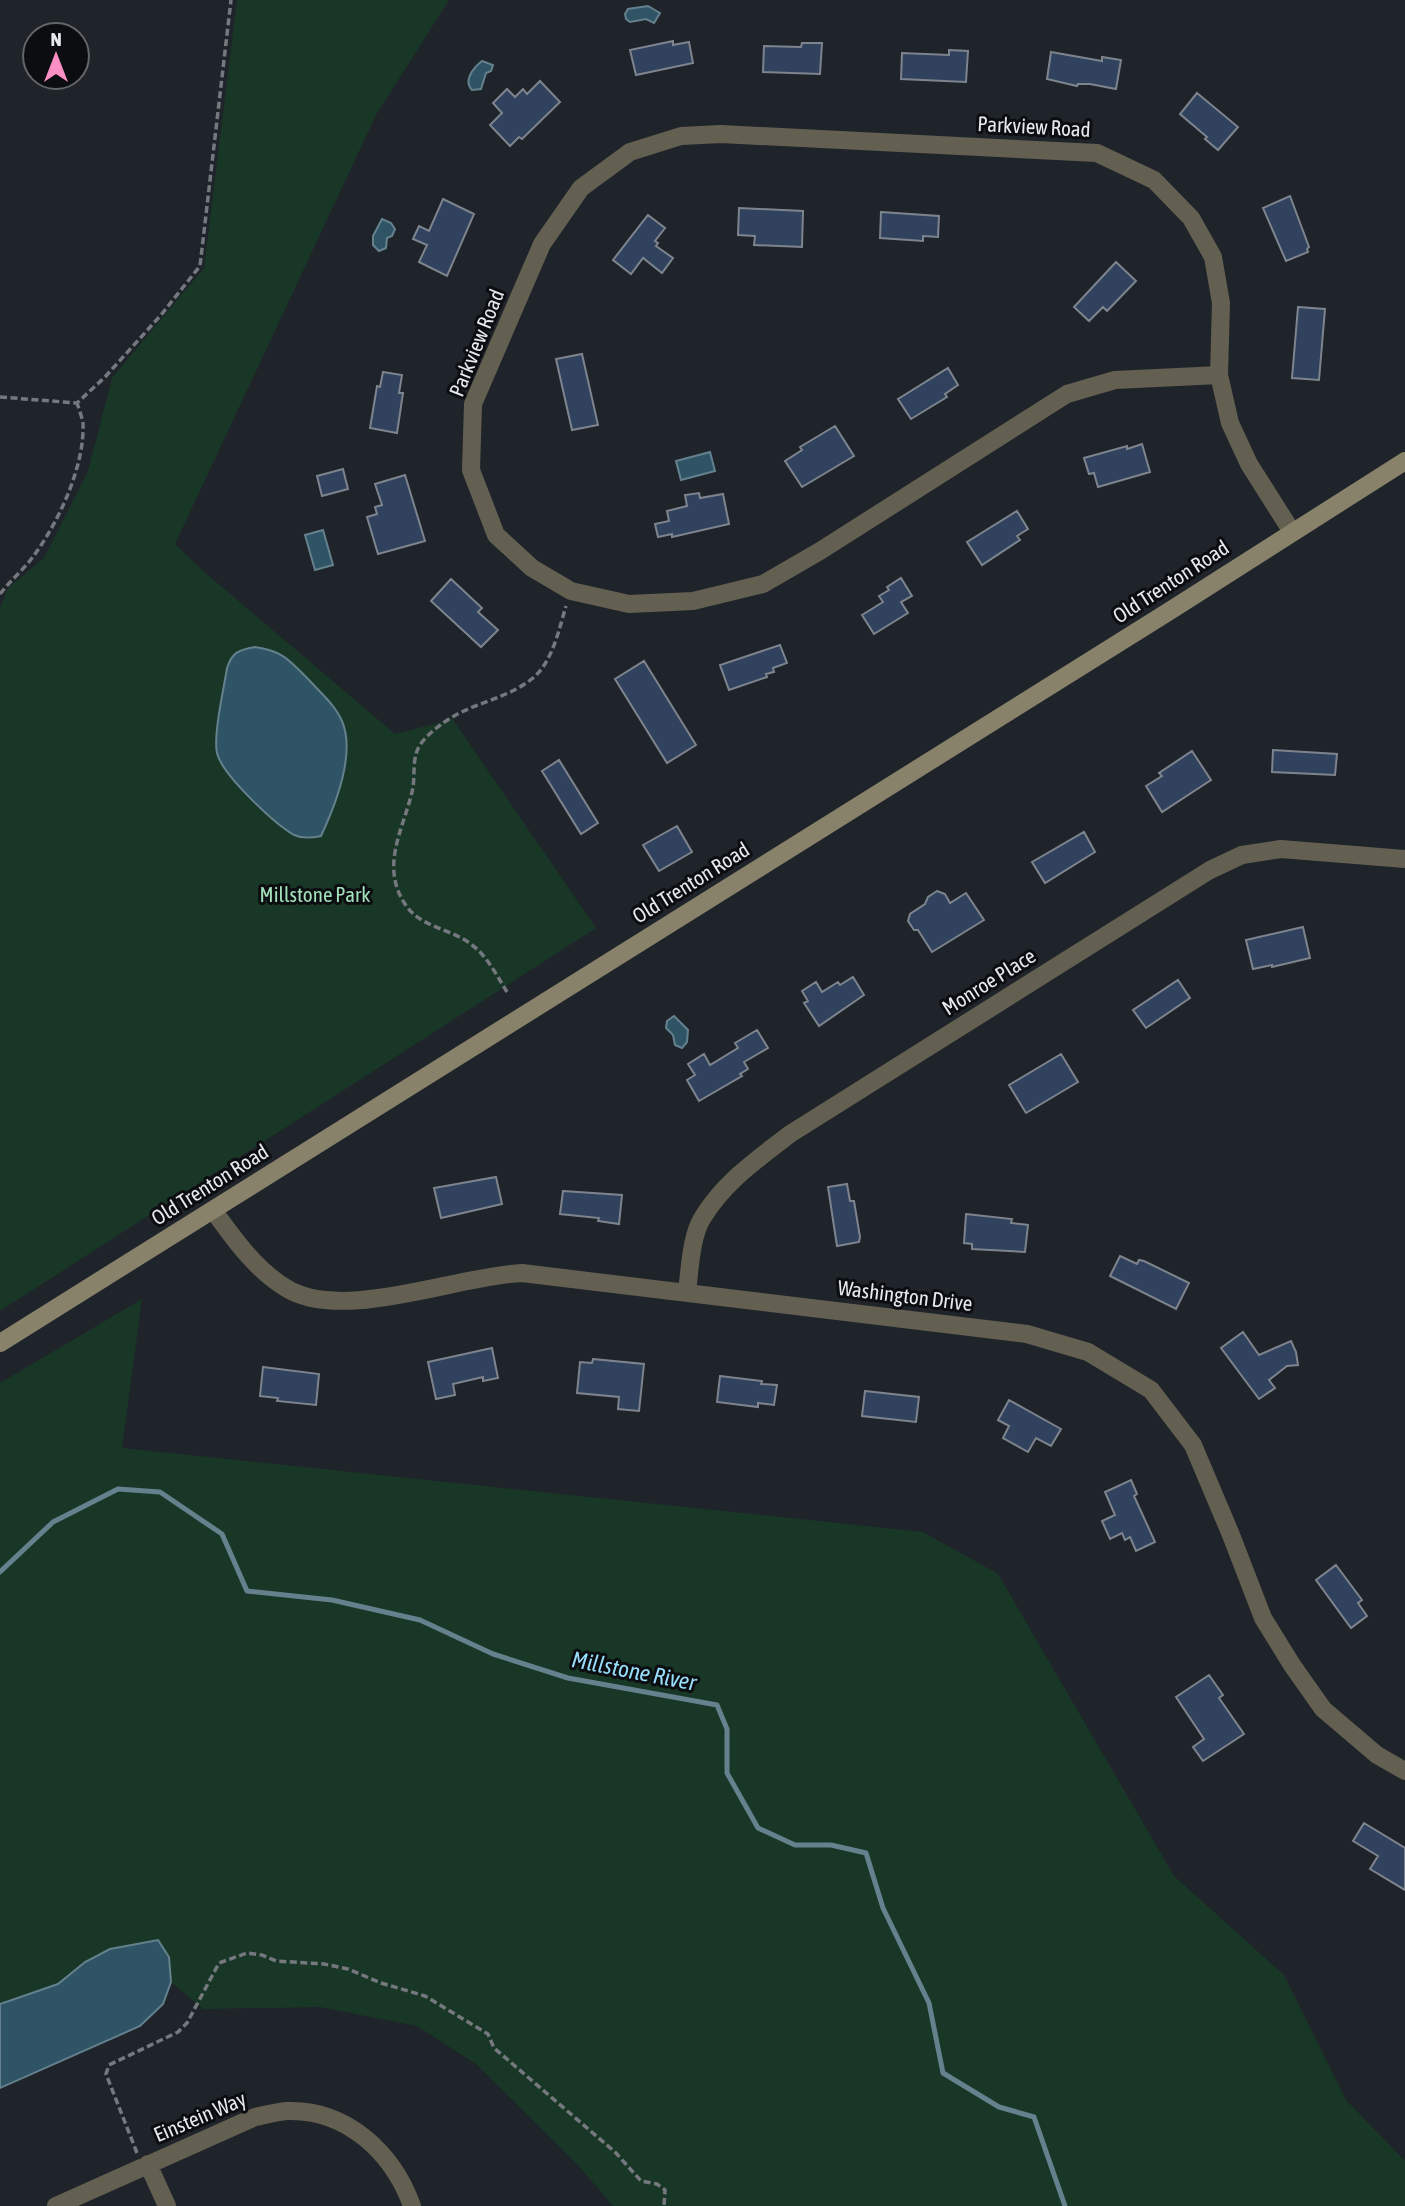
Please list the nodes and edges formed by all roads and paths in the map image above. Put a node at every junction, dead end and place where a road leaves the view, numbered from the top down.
1 (231, 0) edge
2 (1219, 375) junction
3 (0, 397) edge
4 (77, 403) junction
5 (1405, 461) edge
6 (1292, 532) junction
7 (571, 591) junction
8 (0, 594) edge
9 (1405, 859) edge
10 (507, 992) dead end
11 (214, 1210) junction
12 (687, 1291) junction
13 (0, 1343) edge
14 (1405, 1772) edge
15 (145, 2165) junction
16 (55, 2206) edge
17 (166, 2206) edge
18 (412, 2206) edge
19 (664, 2206) edge

1 - 4 path
2 - 6 street, Parkview Road
2 - 7 street, Parkview Road
2 - 7 street, Parkview Road
3 - 4 path
4 - 8 path
5 - 6 main road, Old Trenton Road
6 - 11 main road, Old Trenton Road
7 - 10 path
9 - 12 street, Monroe Place
11 - 12 street, Washington Drive
11 - 13 main road, Old Trenton Road
12 - 14 street, Washington Drive
15 - 16 street, Einstein Way
15 - 17 street
15 - 18 street, Einstein Way
15 - 19 path

